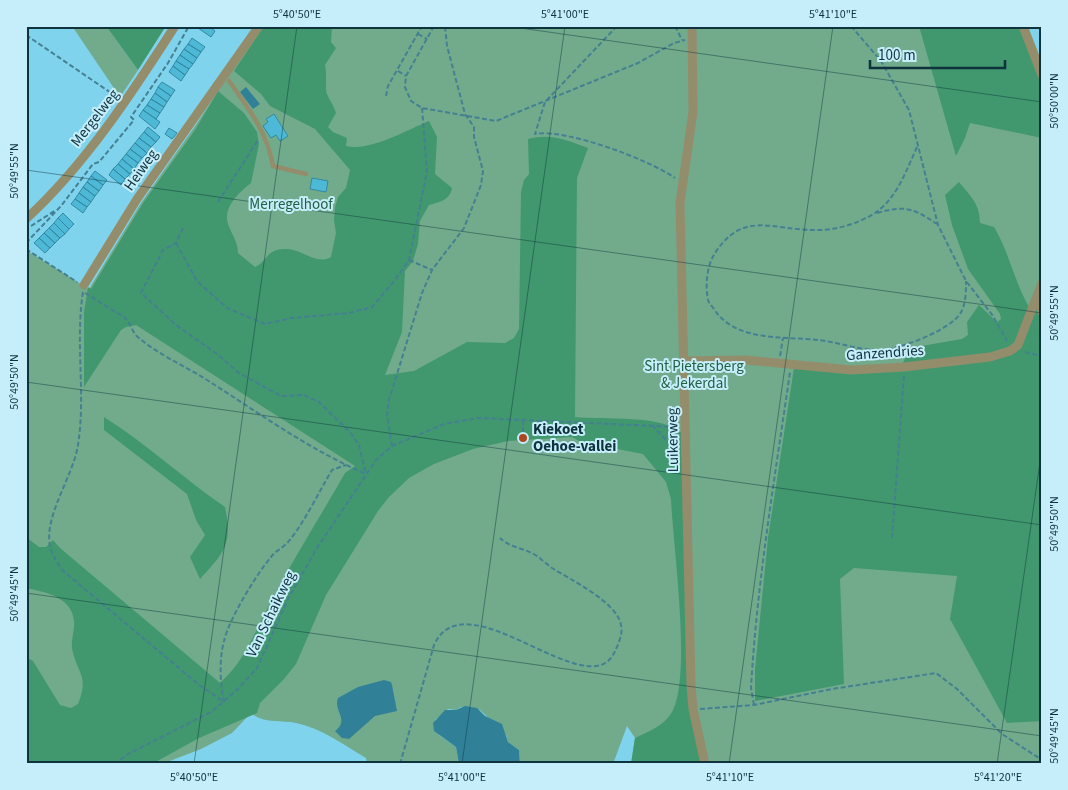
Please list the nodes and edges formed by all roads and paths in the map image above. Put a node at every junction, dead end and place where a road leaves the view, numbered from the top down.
1 (175, 26) edge
2 (189, 26) edge
3 (259, 26) edge
4 (422, 26) edge
5 (434, 26) edge
6 (445, 26) edge
7 (617, 26) edge
8 (675, 26) edge
9 (692, 26) edge
10 (851, 26) edge
11 (1023, 26) edge
12 (418, 34) junction
13 (26, 35) edge
14 (427, 39) junction
15 (398, 71) junction
16 (1042, 75) edge
17 (406, 76) junction
18 (228, 78) junction
19 (386, 96) dead end
20 (125, 102) junction
21 (545, 102) junction
22 (422, 108) junction
23 (465, 114) junction
24 (263, 132) junction
25 (917, 148) junction
26 (306, 174) dead end
27 (682, 182) junction
28 (218, 202) dead end
29 (61, 206) junction
30 (874, 213) junction
31 (27, 216) edge
32 (938, 225) junction
33 (26, 226) edge
34 (183, 228) dead end
35 (26, 243) edge
36 (176, 243) junction
37 (26, 249) edge
38 (409, 260) junction
39 (432, 270) junction
40 (966, 281) junction
41 (1042, 283) edge
42 (83, 288) junction
43 (1037, 298) junction
44 (1042, 312) edge
45 (783, 338) junction
46 (1013, 349) junction
47 (1042, 356) edge
48 (685, 361) junction
49 (779, 364) junction
50 (791, 366) junction
51 (904, 367) junction
52 (523, 420) junction
53 (652, 425) junction
54 (686, 427) junction
55 (523, 434) dead end
56 (392, 446) junction
57 (686, 461) junction
58 (346, 465) junction
59 (366, 474) junction
60 (500, 538) dead end
61 (892, 538) dead end
62 (224, 702) junction
63 (754, 705) junction
64 (693, 709) junction
65 (1042, 760) edge
66 (114, 764) edge
67 (400, 764) edge
68 (705, 764) edge

1 - 20 street, Mergelweg
2 - 29 path
3 - 18 street, Heiweg
4 - 12 path
5 - 14 path
6 - 23 path
7 - 21 path
8 - 21 path
9 - 27 street, Luikerweg
10 - 25 path
11 - 16 street
12 - 14 path
12 - 15 path
13 - 20 path
14 - 17 path
15 - 17 path
15 - 19 path
17 - 22 path
18 - 24 lane
18 - 42 street, Heiweg
20 - 31 street, Mergelweg
21 - 23 path
21 - 27 path
22 - 23 path
22 - 38 path
23 - 39 path
24 - 26 lane
24 - 28 path
25 - 30 path
25 - 32 path
27 - 48 street, Luikerweg
29 - 33 path
29 - 35 path
30 - 32 path
30 - 45 path
32 - 40 path
34 - 36 path
36 - 38 path
36 - 59 path
37 - 42 path
38 - 39 path
39 - 56 path
40 - 45 path
40 - 46 path
41 - 43 street
42 - 58 path
42 - 62 path
43 - 44 street
43 - 46 street
45 - 49 path
46 - 47 path
46 - 51 street, Ganzendries
48 - 49 street, Ganzendries
48 - 54 street, Luikerweg
49 - 50 street, Ganzendries
50 - 51 street, Ganzendries
50 - 63 path
51 - 61 path
52 - 53 path
52 - 55 path
52 - 56 path
53 - 54 path
53 - 57 path
54 - 57 street, Luikerweg
56 - 59 path, Van Schaikweg
57 - 64 street, Luikerweg
58 - 59 path
58 - 62 path
59 - 62 path, Van Schaikweg
60 - 67 path
62 - 66 path, Van Schaikweg
63 - 64 path
63 - 65 path
64 - 68 street, Luikerweg

